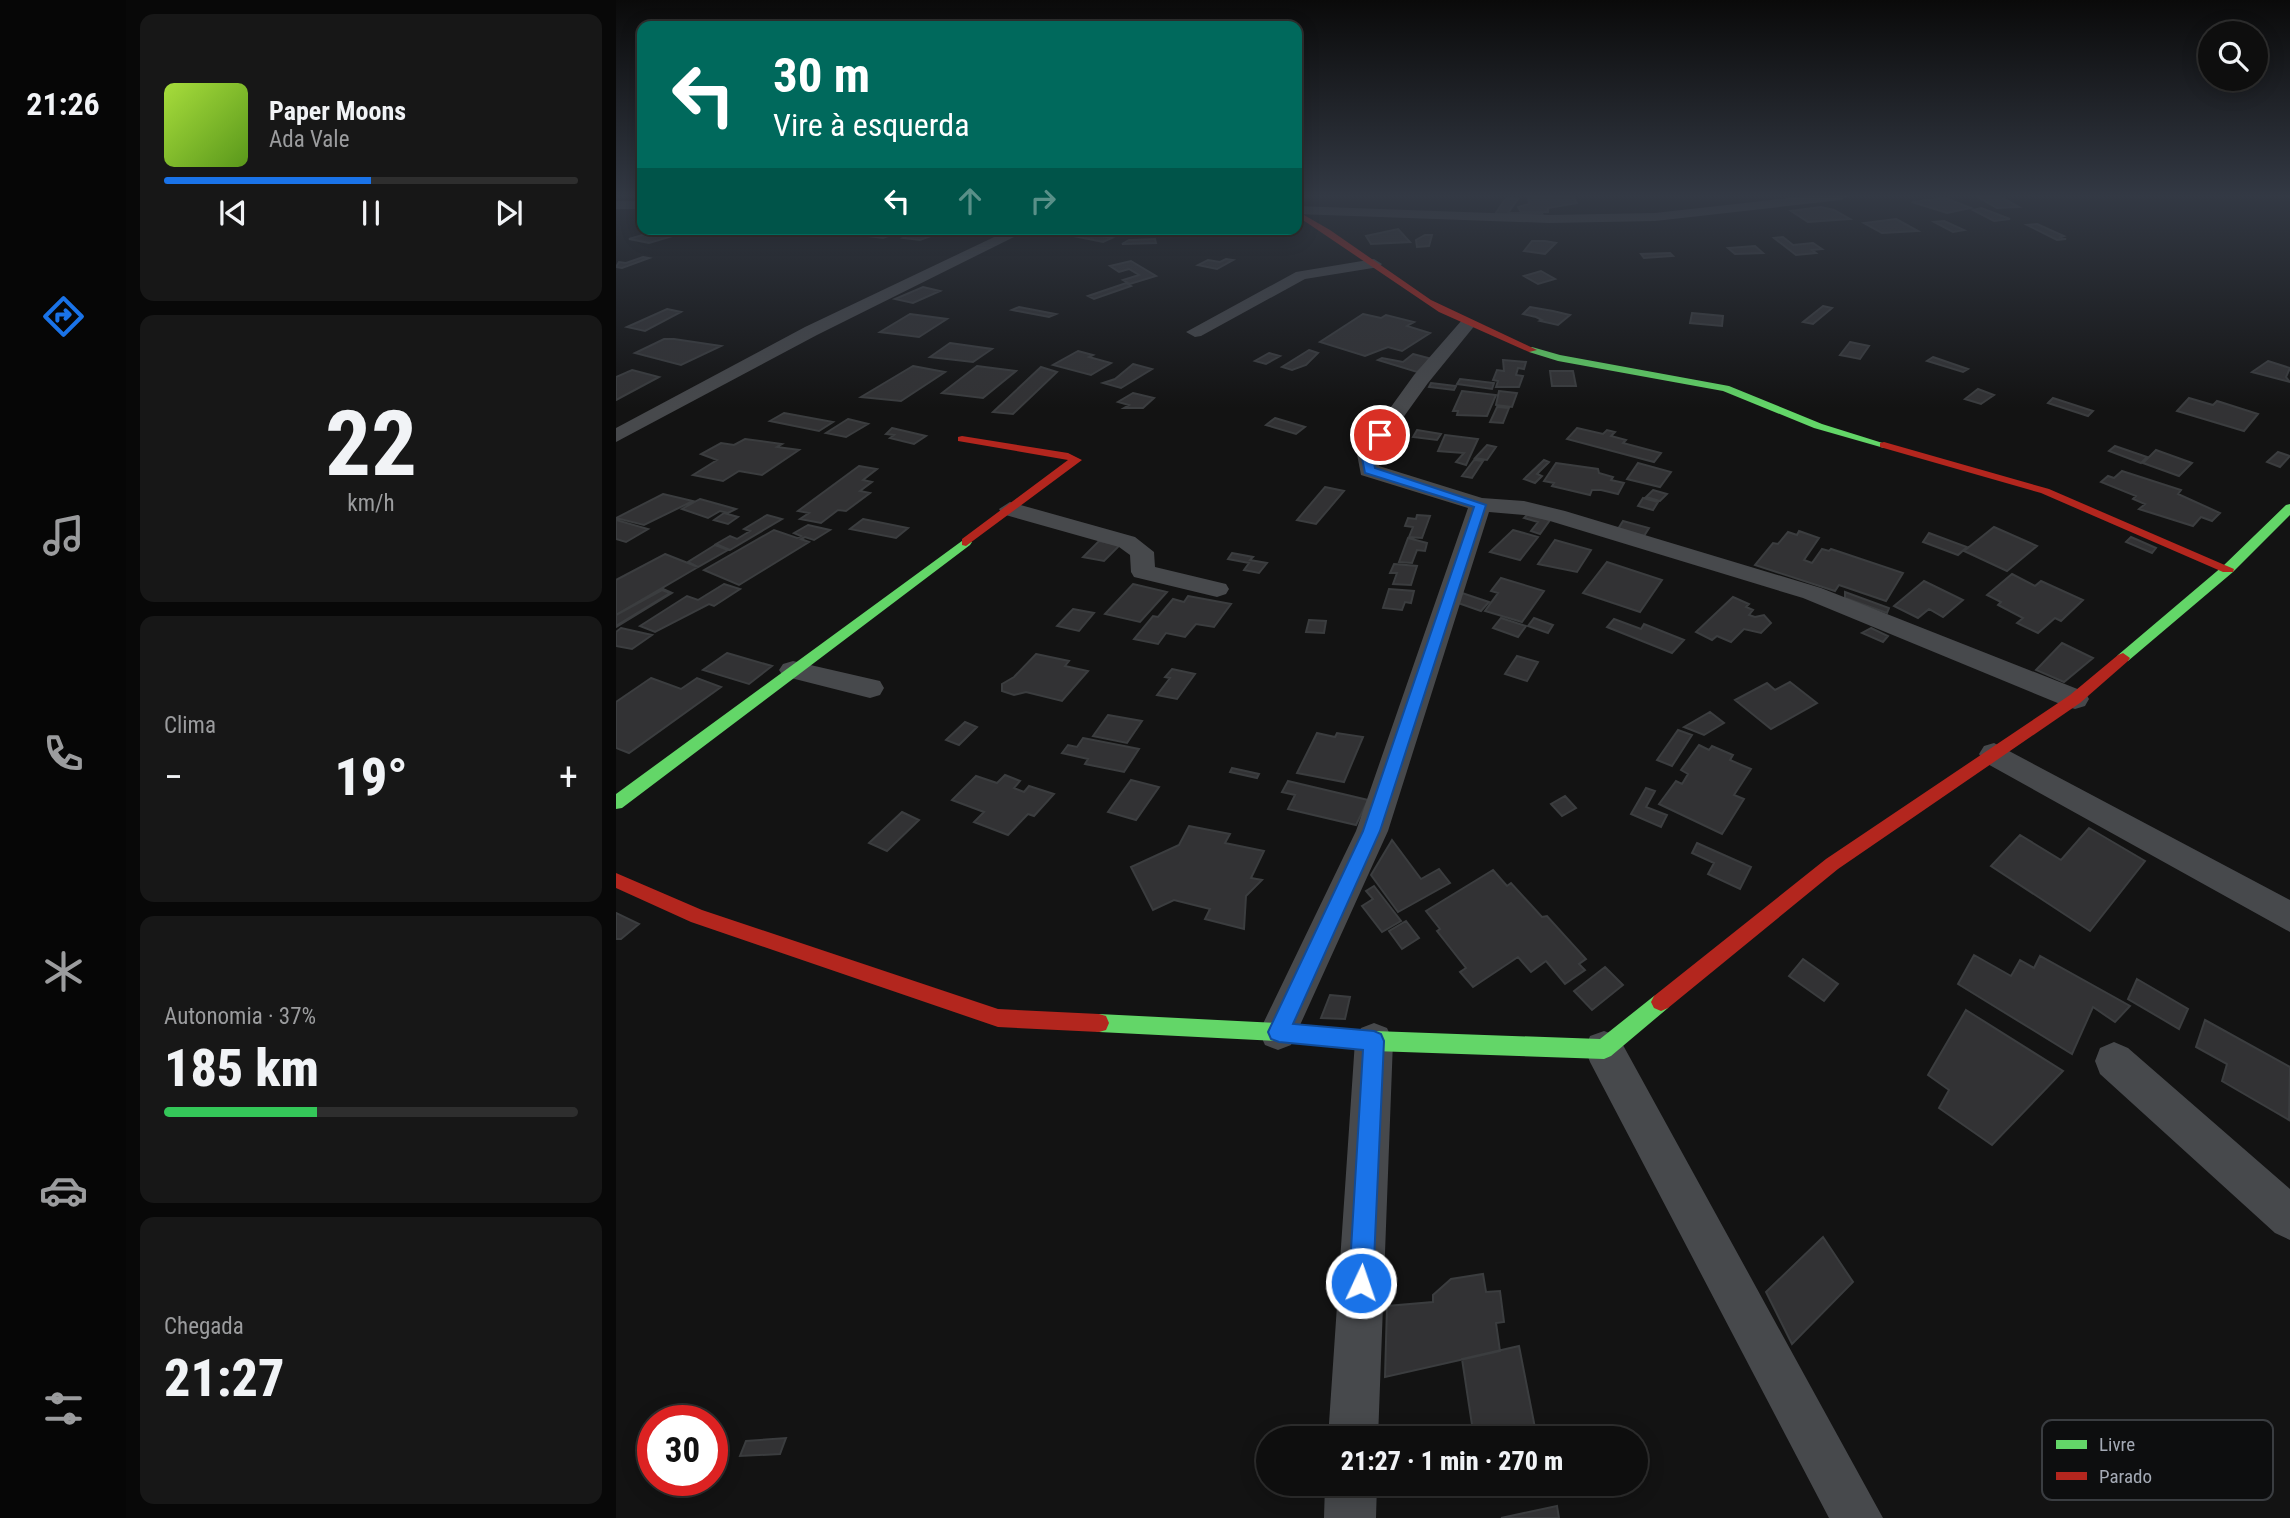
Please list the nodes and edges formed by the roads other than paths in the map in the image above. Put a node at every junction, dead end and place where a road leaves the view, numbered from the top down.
1 (944, 267) edge
2 (1355, 267) edge
3 (1378, 267) edge
4 (1468, 324) junction
5 (1195, 332) dead end
6 (617, 435) edge
7 (962, 439) dead end
8 (1480, 505) junction
9 (2290, 508) edge
10 (1010, 509) junction
11 (2228, 569) junction
12 (1217, 589) dead end
13 (793, 670) junction
14 (870, 688) dead end
15 (2075, 699) junction
16 (1994, 754) junction
17 (616, 803) edge
18 (616, 880) edge
19 (2290, 917) edge
20 (1279, 1032) junction
21 (1374, 1041) junction
22 (1604, 1049) junction
23 (2114, 1061) dead end
24 (2290, 1218) edge
25 (1354, 1426) edge
26 (1351, 1496) edge
27 (1350, 1518) edge
28 (1857, 1518) edge

1 - 6 street
2 - 5 street
3 - 4 street
4 - 8 street
4 - 11 street
7 - 10 street
8 - 15 street
8 - 20 street
9 - 11 street
10 - 12 street
10 - 13 street
11 - 15 street
13 - 14 street
13 - 17 street
15 - 16 street
16 - 19 street
16 - 22 street
18 - 20 street
20 - 21 street
21 - 22 street
21 - 25 street
22 - 28 street
23 - 24 street
26 - 27 street

